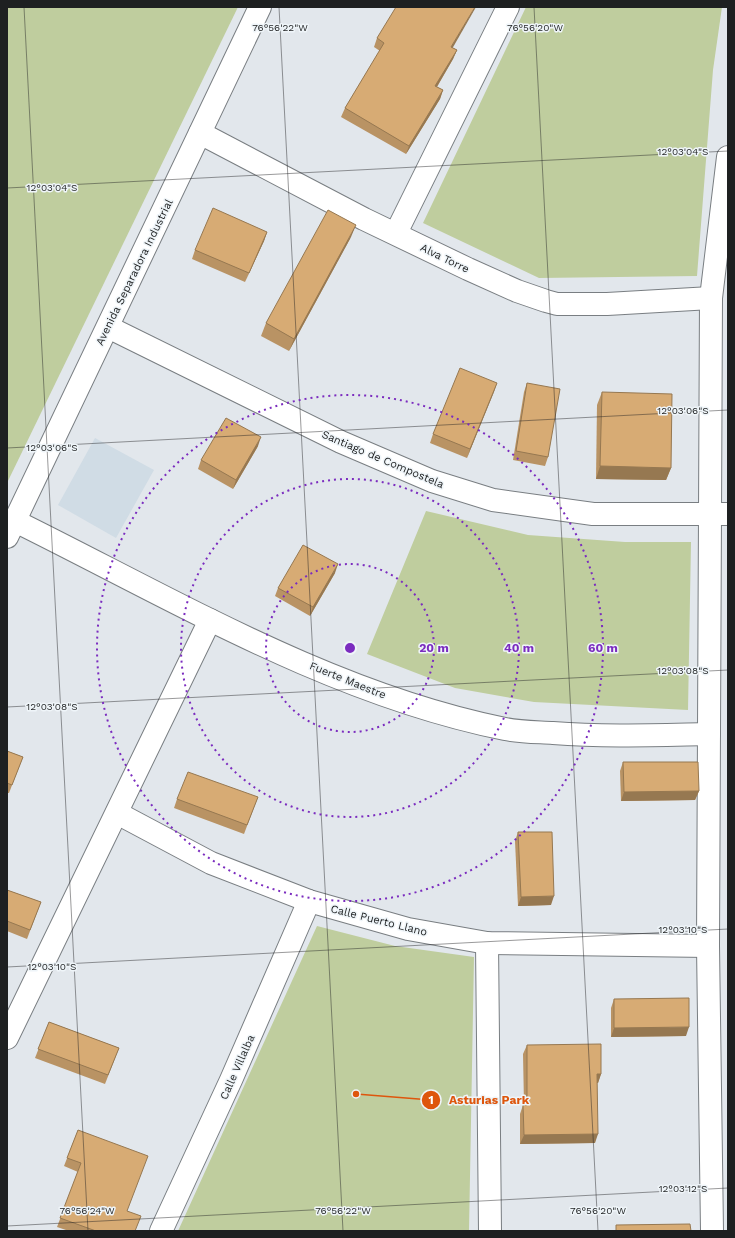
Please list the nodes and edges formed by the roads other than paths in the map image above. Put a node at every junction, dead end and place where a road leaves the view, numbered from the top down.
1 (260, 7) edge
2 (508, 7) edge
3 (200, 133) junction
4 (728, 157) edge
5 (396, 233) junction
6 (711, 298) junction
7 (108, 327) junction
8 (719, 514) edge
9 (11, 529) edge
10 (210, 620) junction
11 (709, 734) junction
12 (117, 813) junction
13 (309, 902) junction
14 (487, 943) junction
15 (708, 946) junction
16 (7, 1038) edge
17 (161, 1231) edge
18 (490, 1231) edge
19 (712, 1231) edge

1 - 3 street, Avenida Separadora Industrial
2 - 5 street
3 - 5 street, Alva Torre
3 - 7 street, Avenida Separadora Industrial
4 - 6 street
5 - 6 street, Alva Torre
6 - 8 street
7 - 8 street, Santiago de Compostela
7 - 9 street, Avenida Separadora Industrial
8 - 11 street
9 - 10 street, Fuerte Maestre
10 - 11 street, Fuerte Maestre
10 - 12 street
11 - 15 street
12 - 13 street, Calle Puerto Llano
12 - 16 street
13 - 14 street, Calle Puerto Llano
13 - 17 street, Calle Villalba
14 - 15 street, Calle Puerto Llano
14 - 18 street
15 - 19 street

